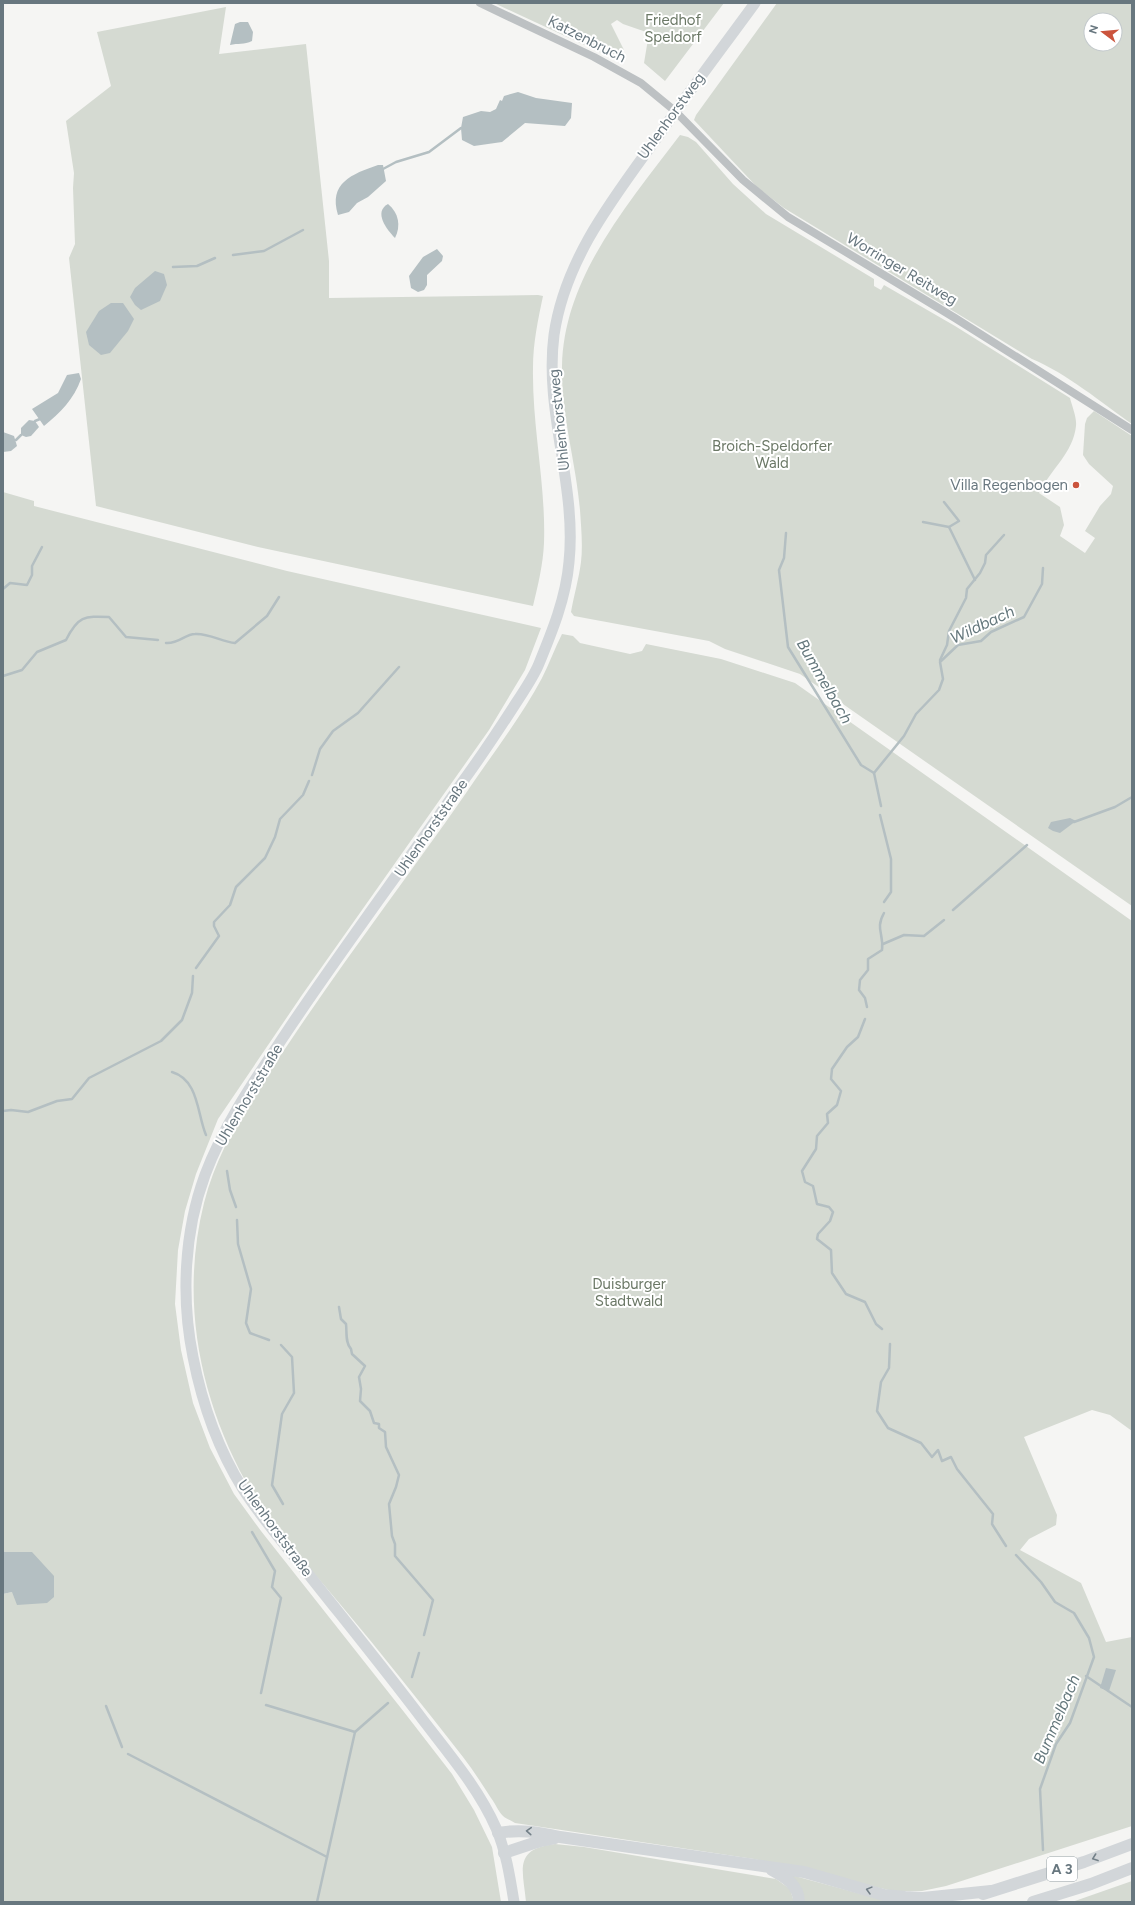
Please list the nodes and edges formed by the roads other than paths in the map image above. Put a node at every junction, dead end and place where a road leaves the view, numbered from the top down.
1 (480, 3) edge
2 (755, 3) edge
3 (675, 111) junction
4 (1132, 430) edge
5 (534, 674) joint
6 (498, 1833) junction
7 (560, 1837) junction
8 (1132, 1844) edge
9 (504, 1853) junction
10 (767, 1867) junction
11 (1132, 1868) edge
12 (991, 1892) junction
13 (514, 1902) edge
14 (799, 1902) edge
15 (955, 1902) edge
16 (1033, 1902) edge

1 - 3 street, Katzenbruch
2 - 3 main road, Uhlenhorstweg
3 - 4 street, Worringer Reitweg
3 - 5 main road, Uhlenhorstweg
5 - 6 main road, Uhlenhorststraße
7 -> 6 highway
6 - 9 main road, Uhlenhorststraße
7 - 9 highway
7 - 10 highway
8 -> 12 highway, A 3
9 - 13 main road, Uhlenhorststraße
12 -> 10 highway
10 - 14 highway
11 - 16 highway, A 3
12 - 15 highway, A 3

